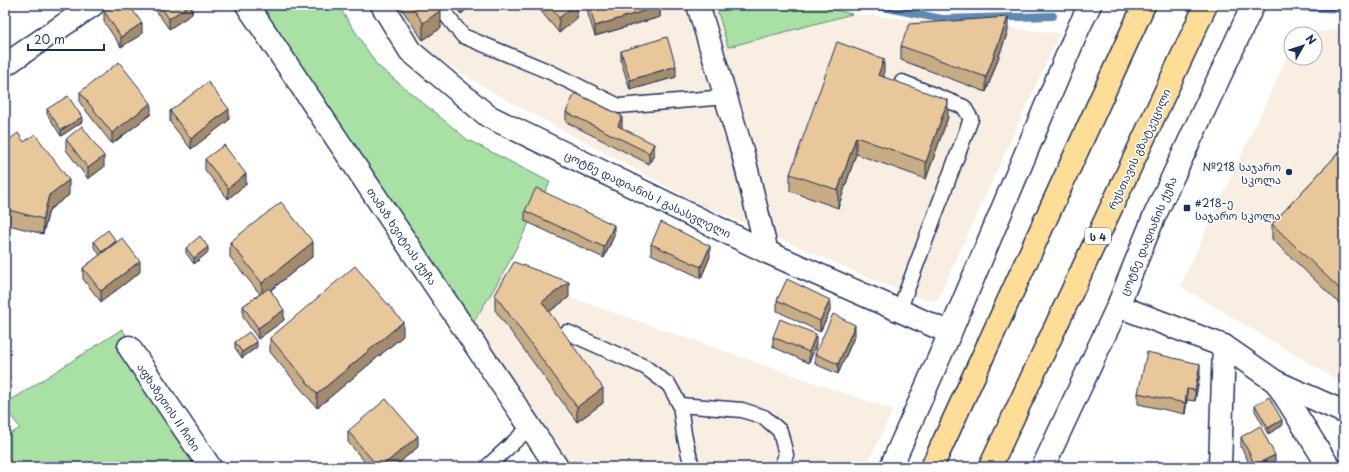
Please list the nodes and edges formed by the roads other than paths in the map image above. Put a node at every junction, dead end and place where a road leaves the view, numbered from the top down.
1 (93, 5) edge
2 (247, 5) edge
3 (382, 5) edge
4 (438, 5) edge
5 (698, 5) edge
6 (1090, 5) edge
7 (1144, 5) edge
8 (1206, 5) edge
9 (1253, 5) edge
10 (5, 65) edge
11 (902, 82) edge
12 (726, 97) junction
13 (766, 252) junction
14 (1118, 306) junction
15 (899, 311) junction
16 (567, 332) dead end
17 (950, 333) junction
18 (1224, 346) junction
19 (129, 347) dead end
20 (1276, 382) junction
21 (680, 406) junction
22 (1344, 412) edge
23 (530, 427) junction
24 (210, 467) edge
25 (487, 467) edge
26 (557, 467) edge
27 (692, 467) edge
28 (781, 467) edge
29 (891, 467) edge
30 (932, 467) edge
31 (990, 467) edge
32 (1043, 467) edge
33 (1220, 467) edge
34 (1329, 467) edge

1 - 10 street
2 - 23 street, თამაზ ხვიტიას ქუჩა
3 - 13 street, ცოტნე დადიანის I გასასვლელი
4 - 12 lane
5 - 12 street
6 - 17 street
7 - 30 highway
8 - 31 highway, რუსთავის გზატკეცილი / ს 4
9 - 14 street, ცოტნე დადიანის ქუჩა
11 - 15 lane
12 - 13 street
13 - 15 street, ცოტნე დადიანის I გასასვლელი
14 - 18 street
14 - 32 street, ცოტნე დადიანის ქუჩა
15 - 17 street, ცოტნე დადიანის I გასასვლელი
16 - 21 lane
17 - 29 street
18 - 20 street
18 - 33 street
19 - 24 street, აფხაზეთის II ჩიხი
20 - 22 street
20 - 34 street
21 - 27 lane
21 - 28 lane
23 - 25 lane
23 - 26 street, თამაზ ხვიტიას ქუჩა

